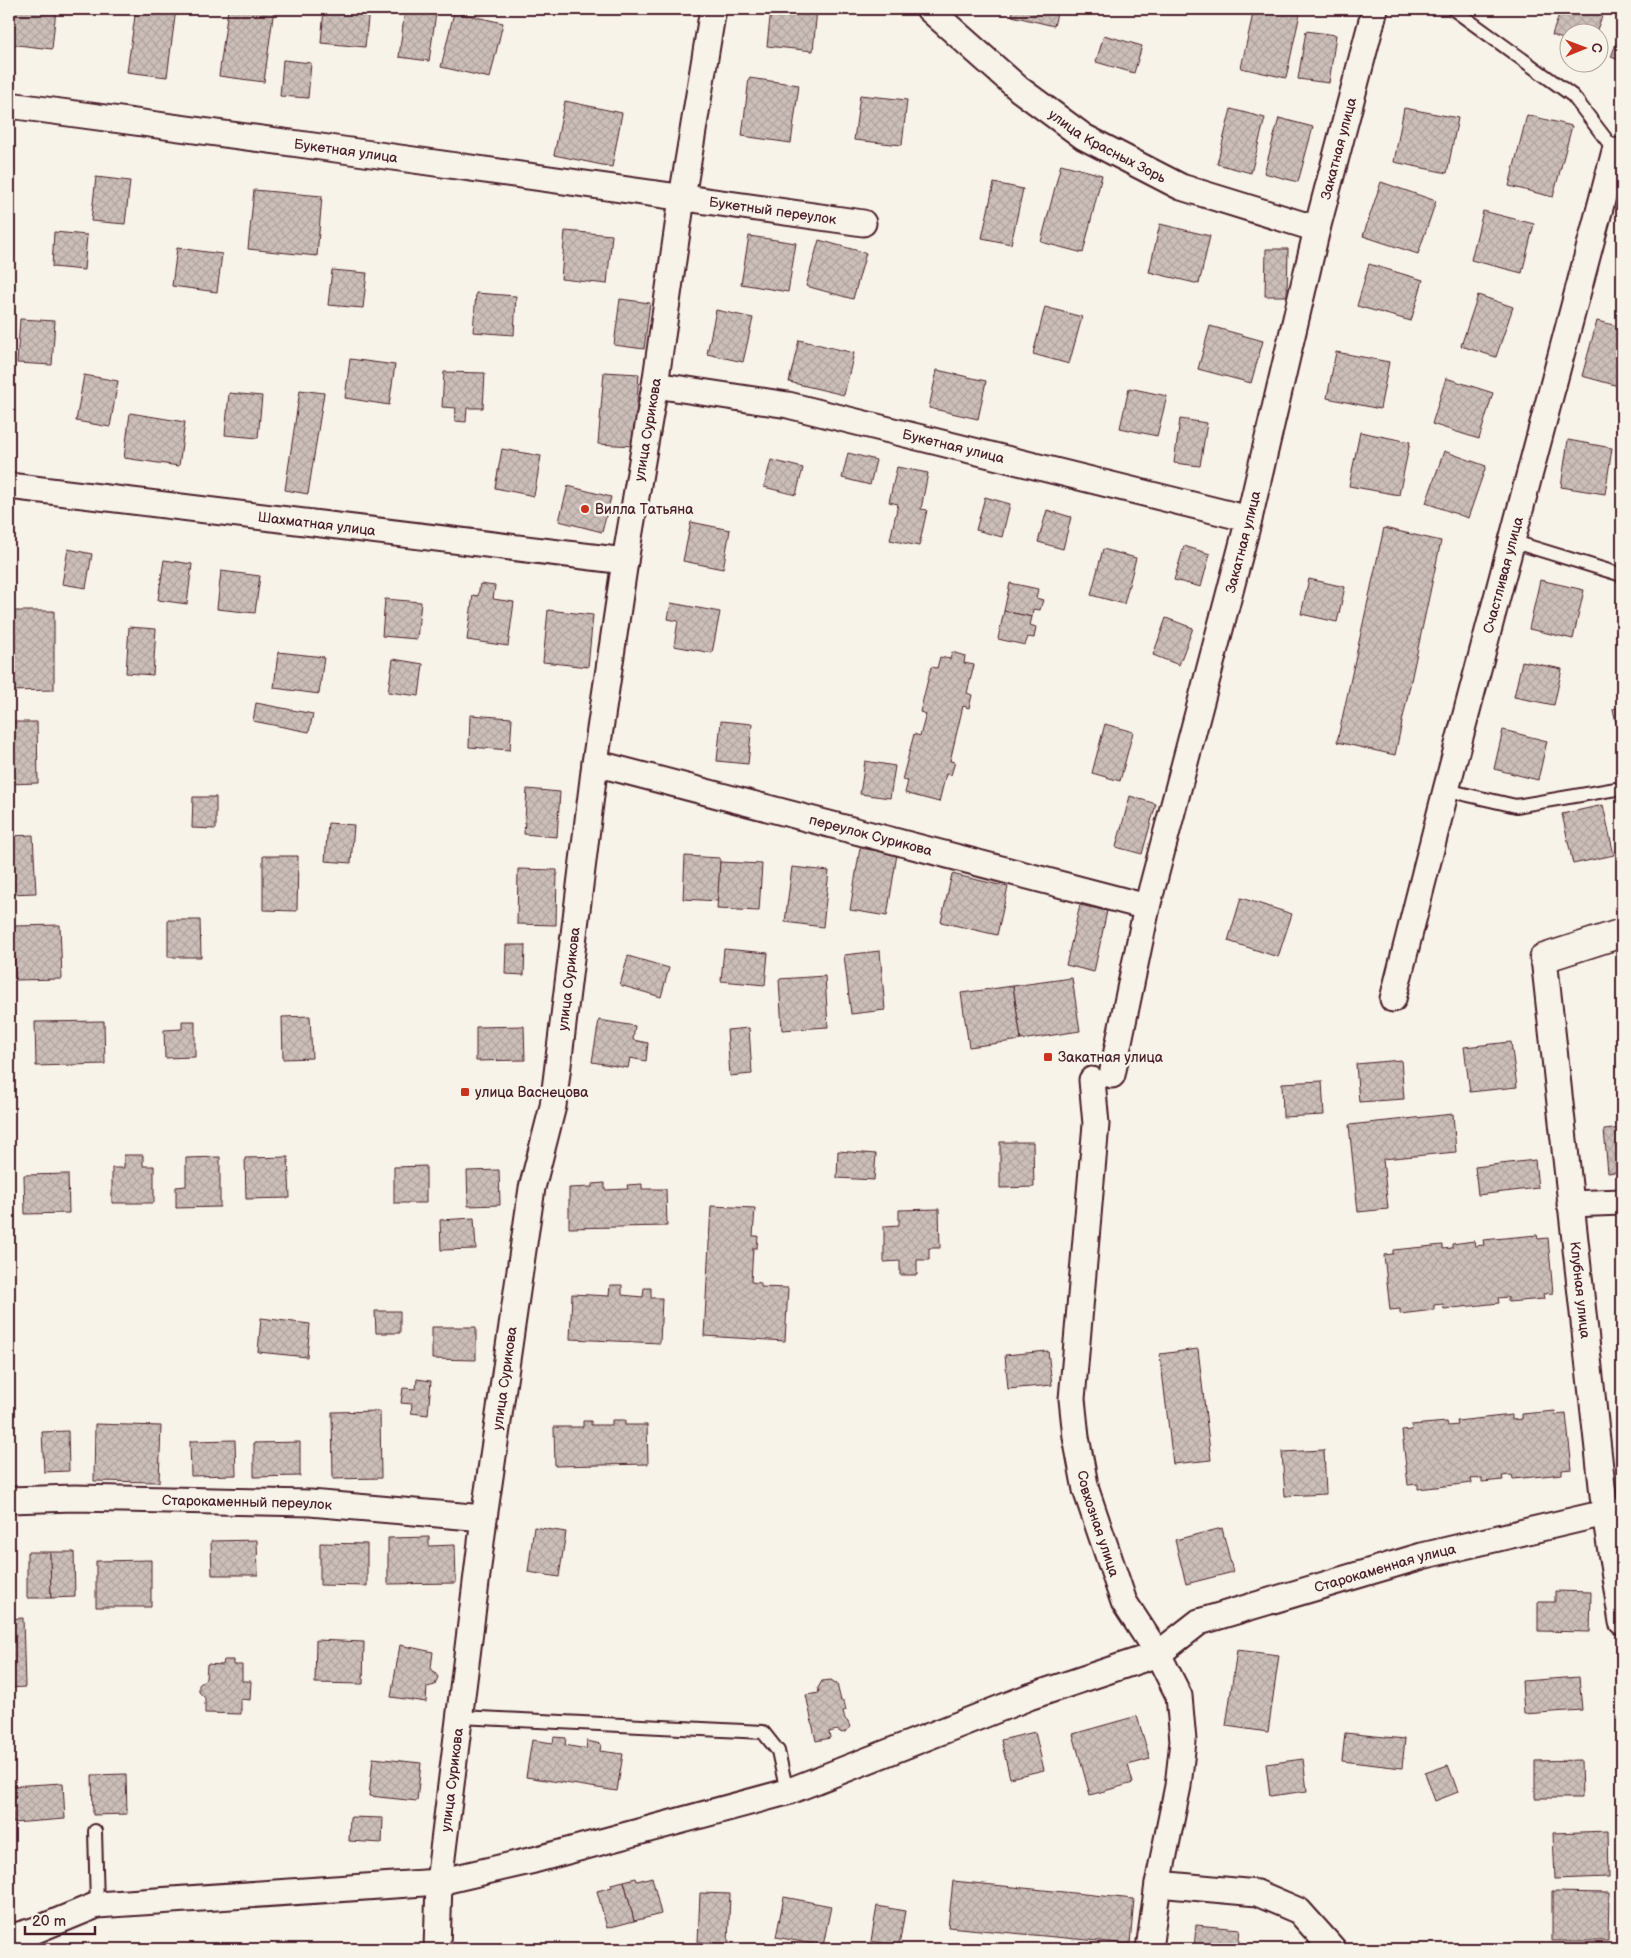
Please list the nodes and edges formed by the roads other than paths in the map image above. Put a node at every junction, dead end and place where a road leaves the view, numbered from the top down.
1 (713, 9) edge
2 (928, 9) edge
3 (1452, 9) edge
4 (1369, 12) edge
5 (9, 105) edge
6 (1619, 152) edge
7 (682, 198) junction
8 (863, 223) dead end
9 (1317, 229) junction
10 (655, 386) junction
11 (9, 486) edge
12 (1249, 519) junction
13 (1512, 541) junction
14 (625, 561) junction
15 (1622, 575) edge
16 (595, 763) junction
17 (1622, 788) edge
18 (1446, 790) junction
19 (1147, 907) junction
20 (1622, 933) edge
21 (1544, 958) joint
22 (1392, 999) dead end
23 (1102, 1078) joint
24 (1622, 1202) edge
25 (1570, 1204) junction
26 (9, 1500) edge
27 (1614, 1512) edge
28 (484, 1518) junction
29 (1622, 1622) edge
30 (1158, 1654) junction
31 (459, 1717) junction
32 (786, 1792) junction
33 (95, 1831) dead end
34 (439, 1882) junction
35 (1158, 1884) junction
36 (97, 1905) junction
37 (9, 1938) edge
38 (40, 1940) edge
39 (436, 1949) edge
40 (1149, 1949) edge
41 (1333, 1949) edge

1 - 7 street, улица Сурикова
2 - 9 street, улица Красных Зорь
3 - 6 lane
4 - 9 street, Закатная улица
5 - 7 street, Букетная улица
6 - 13 street, Счастливая улица
7 - 8 street, Букетный переулок
7 - 10 street, улица Сурикова
9 - 12 street, Закатная улица
10 - 12 street, Букетная улица
10 - 14 street, улица Сурикова
11 - 14 street, Шахматная улица
12 - 19 street, Закатная улица
13 - 15 lane
13 - 18 street, Счастливая улица
14 - 16 street, улица Сурикова
16 - 19 street, переулок Сурикова
16 - 28 street, улица Сурикова
17 - 18 lane
18 - 22 street, Счастливая улица
19 - 23 street, Закатная улица
20 - 21 street
21 - 25 street, Клубная улица
23 - 30 street, Совхозная улица
24 - 25 street
25 - 27 street, Клубная улица
26 - 28 street, Старокаменный переулок
27 - 29 street, Клубная улица
27 - 30 street, Старокаменная улица
28 - 31 street, улица Сурикова
30 - 32 street, Старокаменная улица
30 - 35 street, Совхозная улица
31 - 32 lane
31 - 34 street, улица Сурикова
32 - 34 street, Старокаменная улица
33 - 36 lane
34 - 36 street, Старокаменная улица
34 - 39 street, улица Сурикова
35 - 40 street, Совхозная улица
35 - 41 street
36 - 38 street, Старокаменная улица
37 - 38 street

